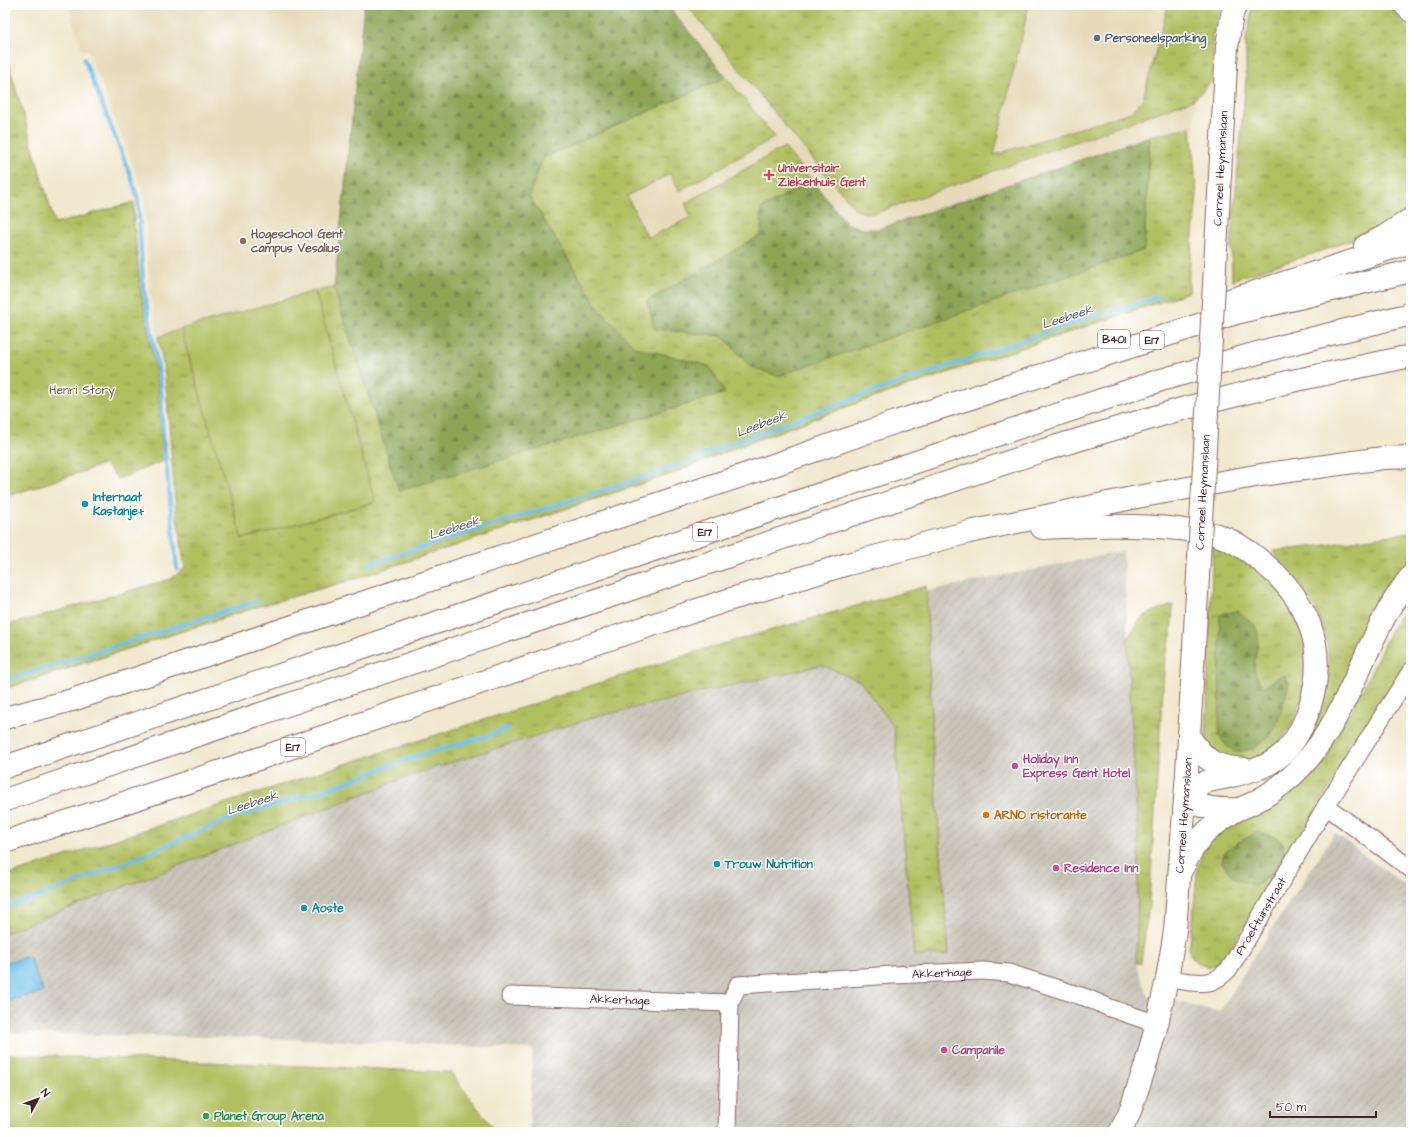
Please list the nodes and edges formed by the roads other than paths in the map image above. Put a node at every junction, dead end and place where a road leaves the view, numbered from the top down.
1 (1236, 5) edge
2 (1405, 5) edge
3 (1411, 11) edge
4 (1411, 219) edge
5 (1411, 242) edge
6 (1411, 271) edge
7 (1244, 296) junction
8 (1411, 314) edge
9 (1411, 356) edge
10 (896, 422) junction
11 (1411, 450) edge
12 (1411, 457) edge
13 (1383, 458) junction
14 (969, 532) junction
15 (1411, 576) edge
16 (1411, 671) edge
17 (72, 700) junction
18 (5, 718) edge
19 (5, 730) edge
20 (1189, 736) junction
21 (5, 767) edge
22 (1256, 770) junction
23 (5, 800) edge
24 (1185, 800) junction
25 (1326, 806) junction
26 (1239, 809) junction
27 (5, 842) edge
28 (1411, 869) edge
29 (1180, 872) junction
30 (1167, 979) junction
31 (510, 996) dead end
32 (730, 1003) junction
33 (1157, 1024) junction
34 (727, 1132) edge
35 (1120, 1132) edge

1 - 20 main road, Corneel Heymanslaan, bridge
2 - 3 main road
4 - 7 main road
5 - 7 main road, B401
6 - 10 main road, E17
7 - 10 main road, B401
8 - 21 main road, E17
9 - 23 main road, E17
10 - 17 main road, E17
11 - 13 main road
12 - 13 main road, E17
13 - 14 main road, E17
14 - 22 main road
14 - 27 main road, E17
15 - 26 main road
16 - 25 street, Proeftuinstraat
17 - 18 main road, E17
17 - 19 main road, E17
20 - 22 main road
20 - 24 main road, Corneel Heymanslaan
22 - 24 main road
24 - 26 main road
24 - 29 main road, Corneel Heymanslaan
25 - 28 street
25 - 30 street, Proeftuinstraat
26 - 29 main road
29 - 30 main road, Corneel Heymanslaan
30 - 33 main road, Corneel Heymanslaan
31 - 32 street, Akkerhage
32 - 33 street, Akkerhage
32 - 34 street, Akkerhage
33 - 35 main road, Corneel Heymanslaan

